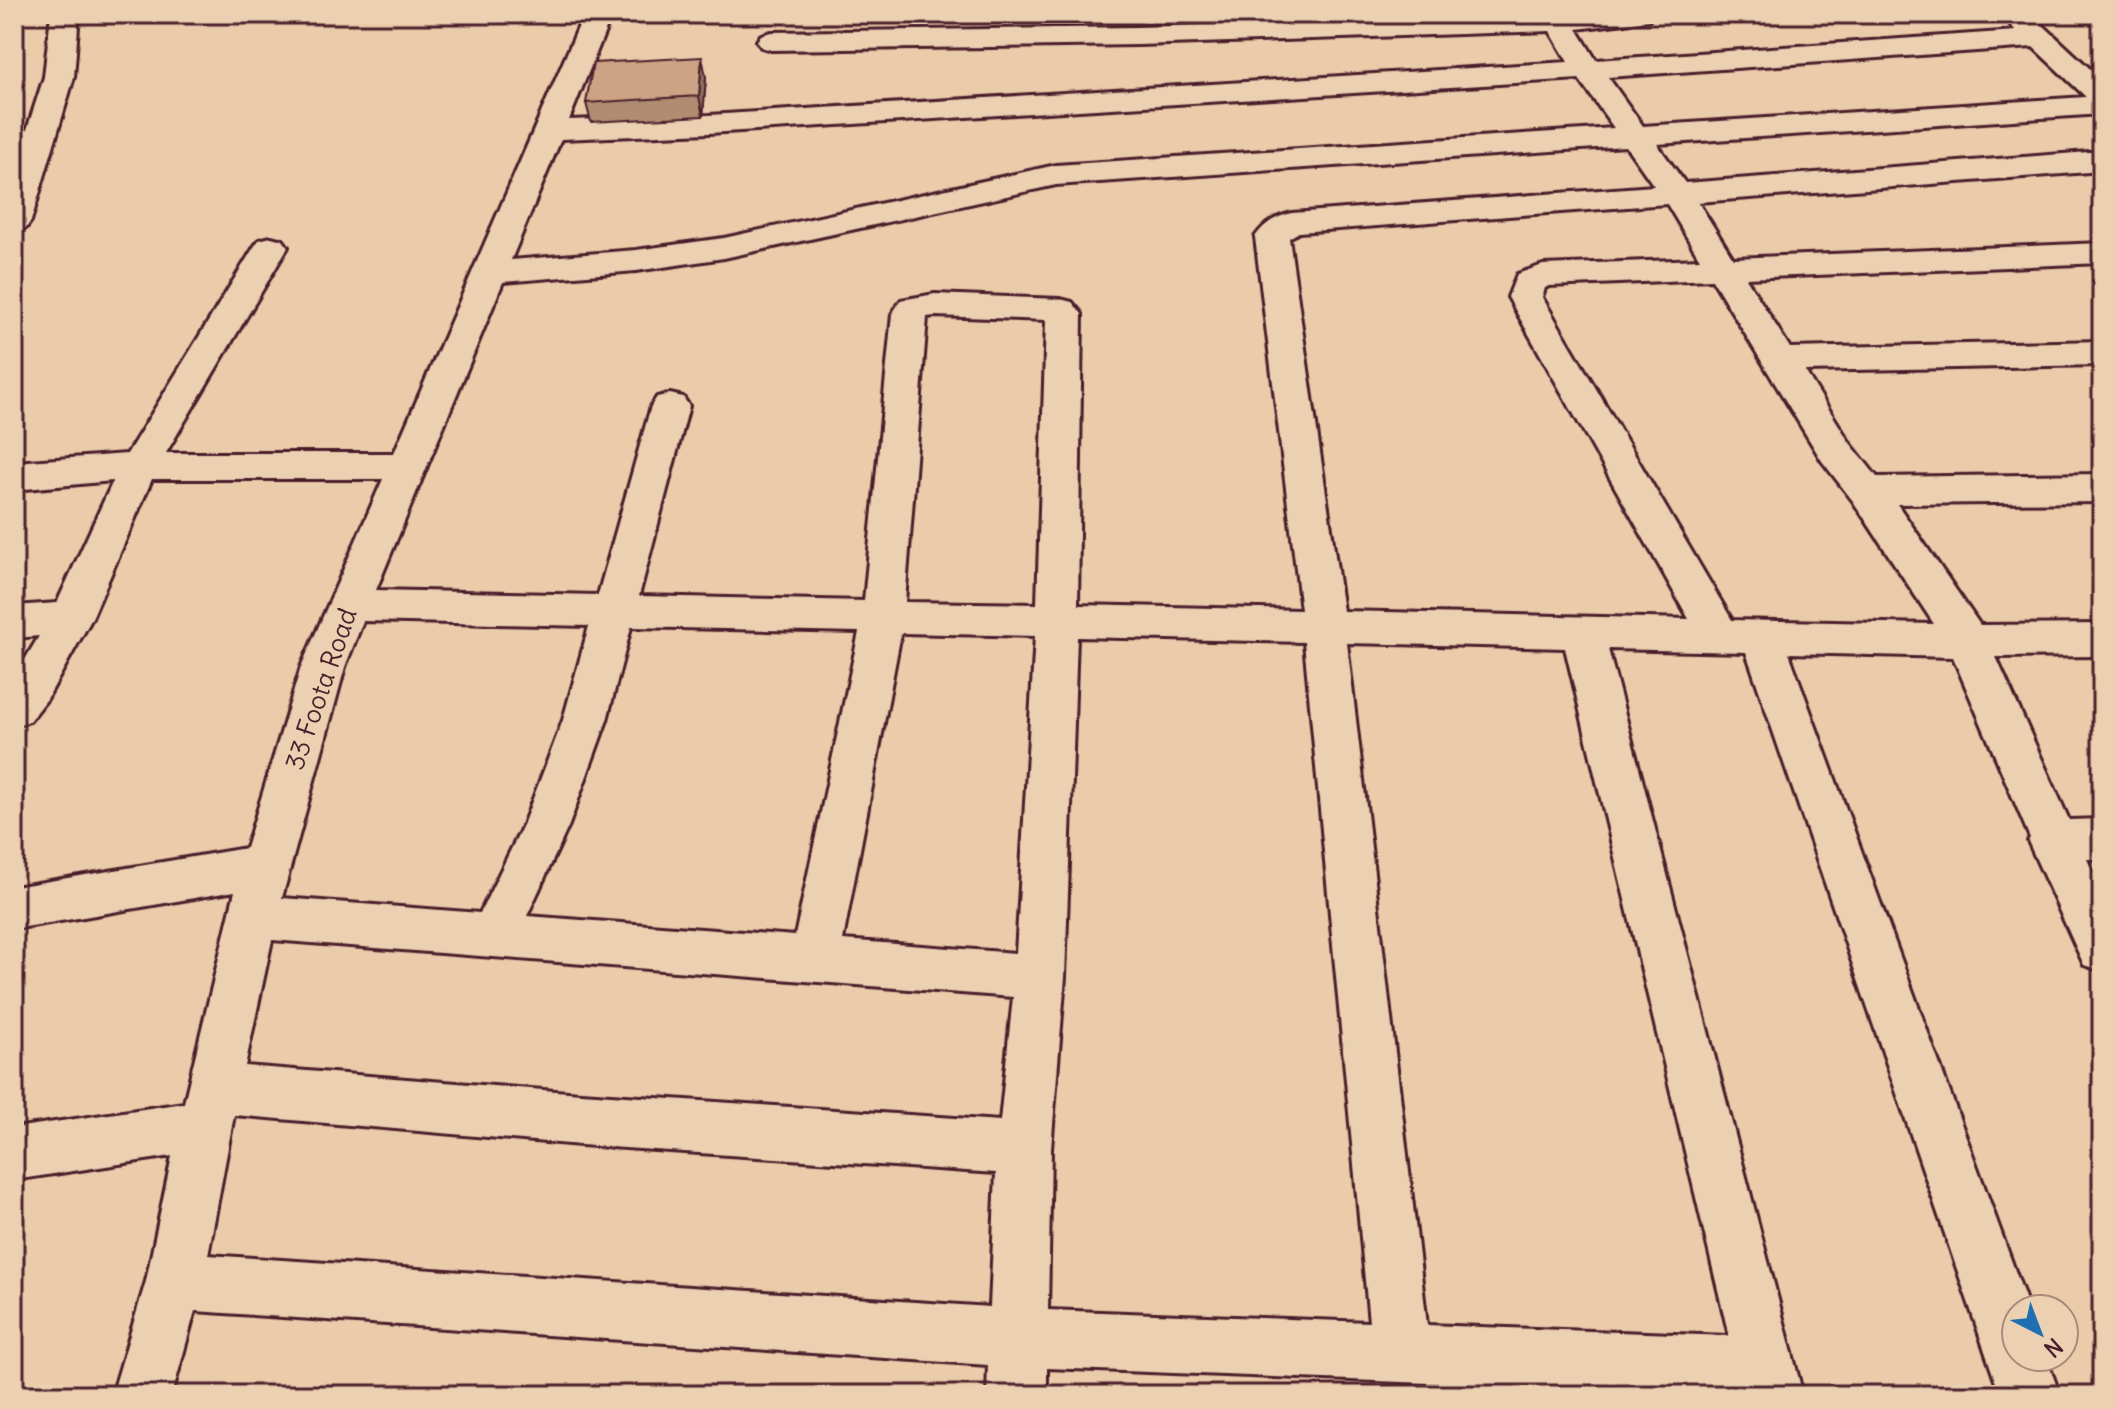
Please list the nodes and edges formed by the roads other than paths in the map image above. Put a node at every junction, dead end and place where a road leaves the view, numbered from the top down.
1 (65, 14) edge
2 (598, 14) edge
3 (1639, 14) edge
4 (2015, 14) edge
5 (1559, 22) junction
6 (2040, 38) junction
7 (771, 41) dead end
8 (1587, 70) junction
9 (2102, 96) edge
10 (2102, 105) edge
11 (549, 130) junction
12 (1636, 135) junction
13 (2102, 161) edge
14 (1678, 196) junction
15 (14, 221) edge
16 (271, 247) dead end
17 (2102, 253) edge
18 (1723, 266) junction
19 (489, 272) junction
20 (2102, 353) edge
21 (1780, 360) junction
22 (670, 406) dead end
23 (139, 466) junction
24 (407, 466) junction
25 (14, 476) edge
26 (2102, 488) edge
27 (1867, 491) junction
28 (349, 605) junction
29 (616, 611) junction
30 (883, 617) junction
31 (71, 618) junction
32 (1057, 621) junction
33 (14, 622) edge
34 (1324, 627) junction
35 (1582, 632) junction
36 (1741, 636) junction
37 (2102, 640) edge
38 (1968, 641) junction
39 (14, 709) edge
40 (2102, 839) edge
41 (2052, 841) junction
42 (265, 865) junction
43 (14, 908) edge
44 (253, 917) junction
45 (494, 935) junction
46 (2102, 948) edge
47 (815, 959) junction
48 (1040, 977) junction
49 (209, 1106) junction
50 (1024, 1149) junction
51 (14, 1154) edge
52 (175, 1281) junction
53 (2000, 1314) edge
54 (1018, 1338) junction
55 (1401, 1352) junction
56 (2022, 1373) edge
57 (1770, 1381) edge
58 (142, 1395) edge
59 (1017, 1395) edge
60 (2030, 1395) edge

1 - 15 street
2 - 11 street, 33 Foota Road
3 - 5 street
4 - 6 street
5 - 7 street
5 - 8 street
6 - 8 street
6 - 9 street
8 - 11 street
8 - 12 street
10 - 12 street
11 - 19 street, 33 Foota Road
12 - 14 street
12 - 19 street
13 - 14 street
14 - 18 street
14 - 34 street
16 - 23 street
17 - 18 street
18 - 21 street
18 - 36 street
19 - 24 street, 33 Foota Road
20 - 21 street
21 - 27 street
22 - 29 street
23 - 24 street
23 - 25 street
23 - 31 street
24 - 28 street, 33 Foota Road
26 - 27 street
27 - 38 street
28 - 29 street
28 - 42 street, 33 Foota Road
29 - 30 street
29 - 45 street
30 - 32 street
30 - 32 street
30 - 47 street
31 - 33 street
31 - 39 street
32 - 34 street
32 - 48 street
34 - 35 street
34 - 55 street
35 - 36 street
35 - 57 street
36 - 38 street
36 - 53 street
37 - 38 street
38 - 41 street
40 - 41 street
41 - 46 street
42 - 43 street
42 - 44 street, 33 Foota Road
44 - 45 street
44 - 49 street, 33 Foota Road
45 - 47 street
47 - 48 street
48 - 50 street
49 - 50 street
49 - 51 street
49 - 52 street, 33 Foota Road
50 - 54 street
52 - 54 street
52 - 58 street, 33 Foota Road
54 - 55 street
54 - 59 street
55 - 57 street
56 - 60 street

